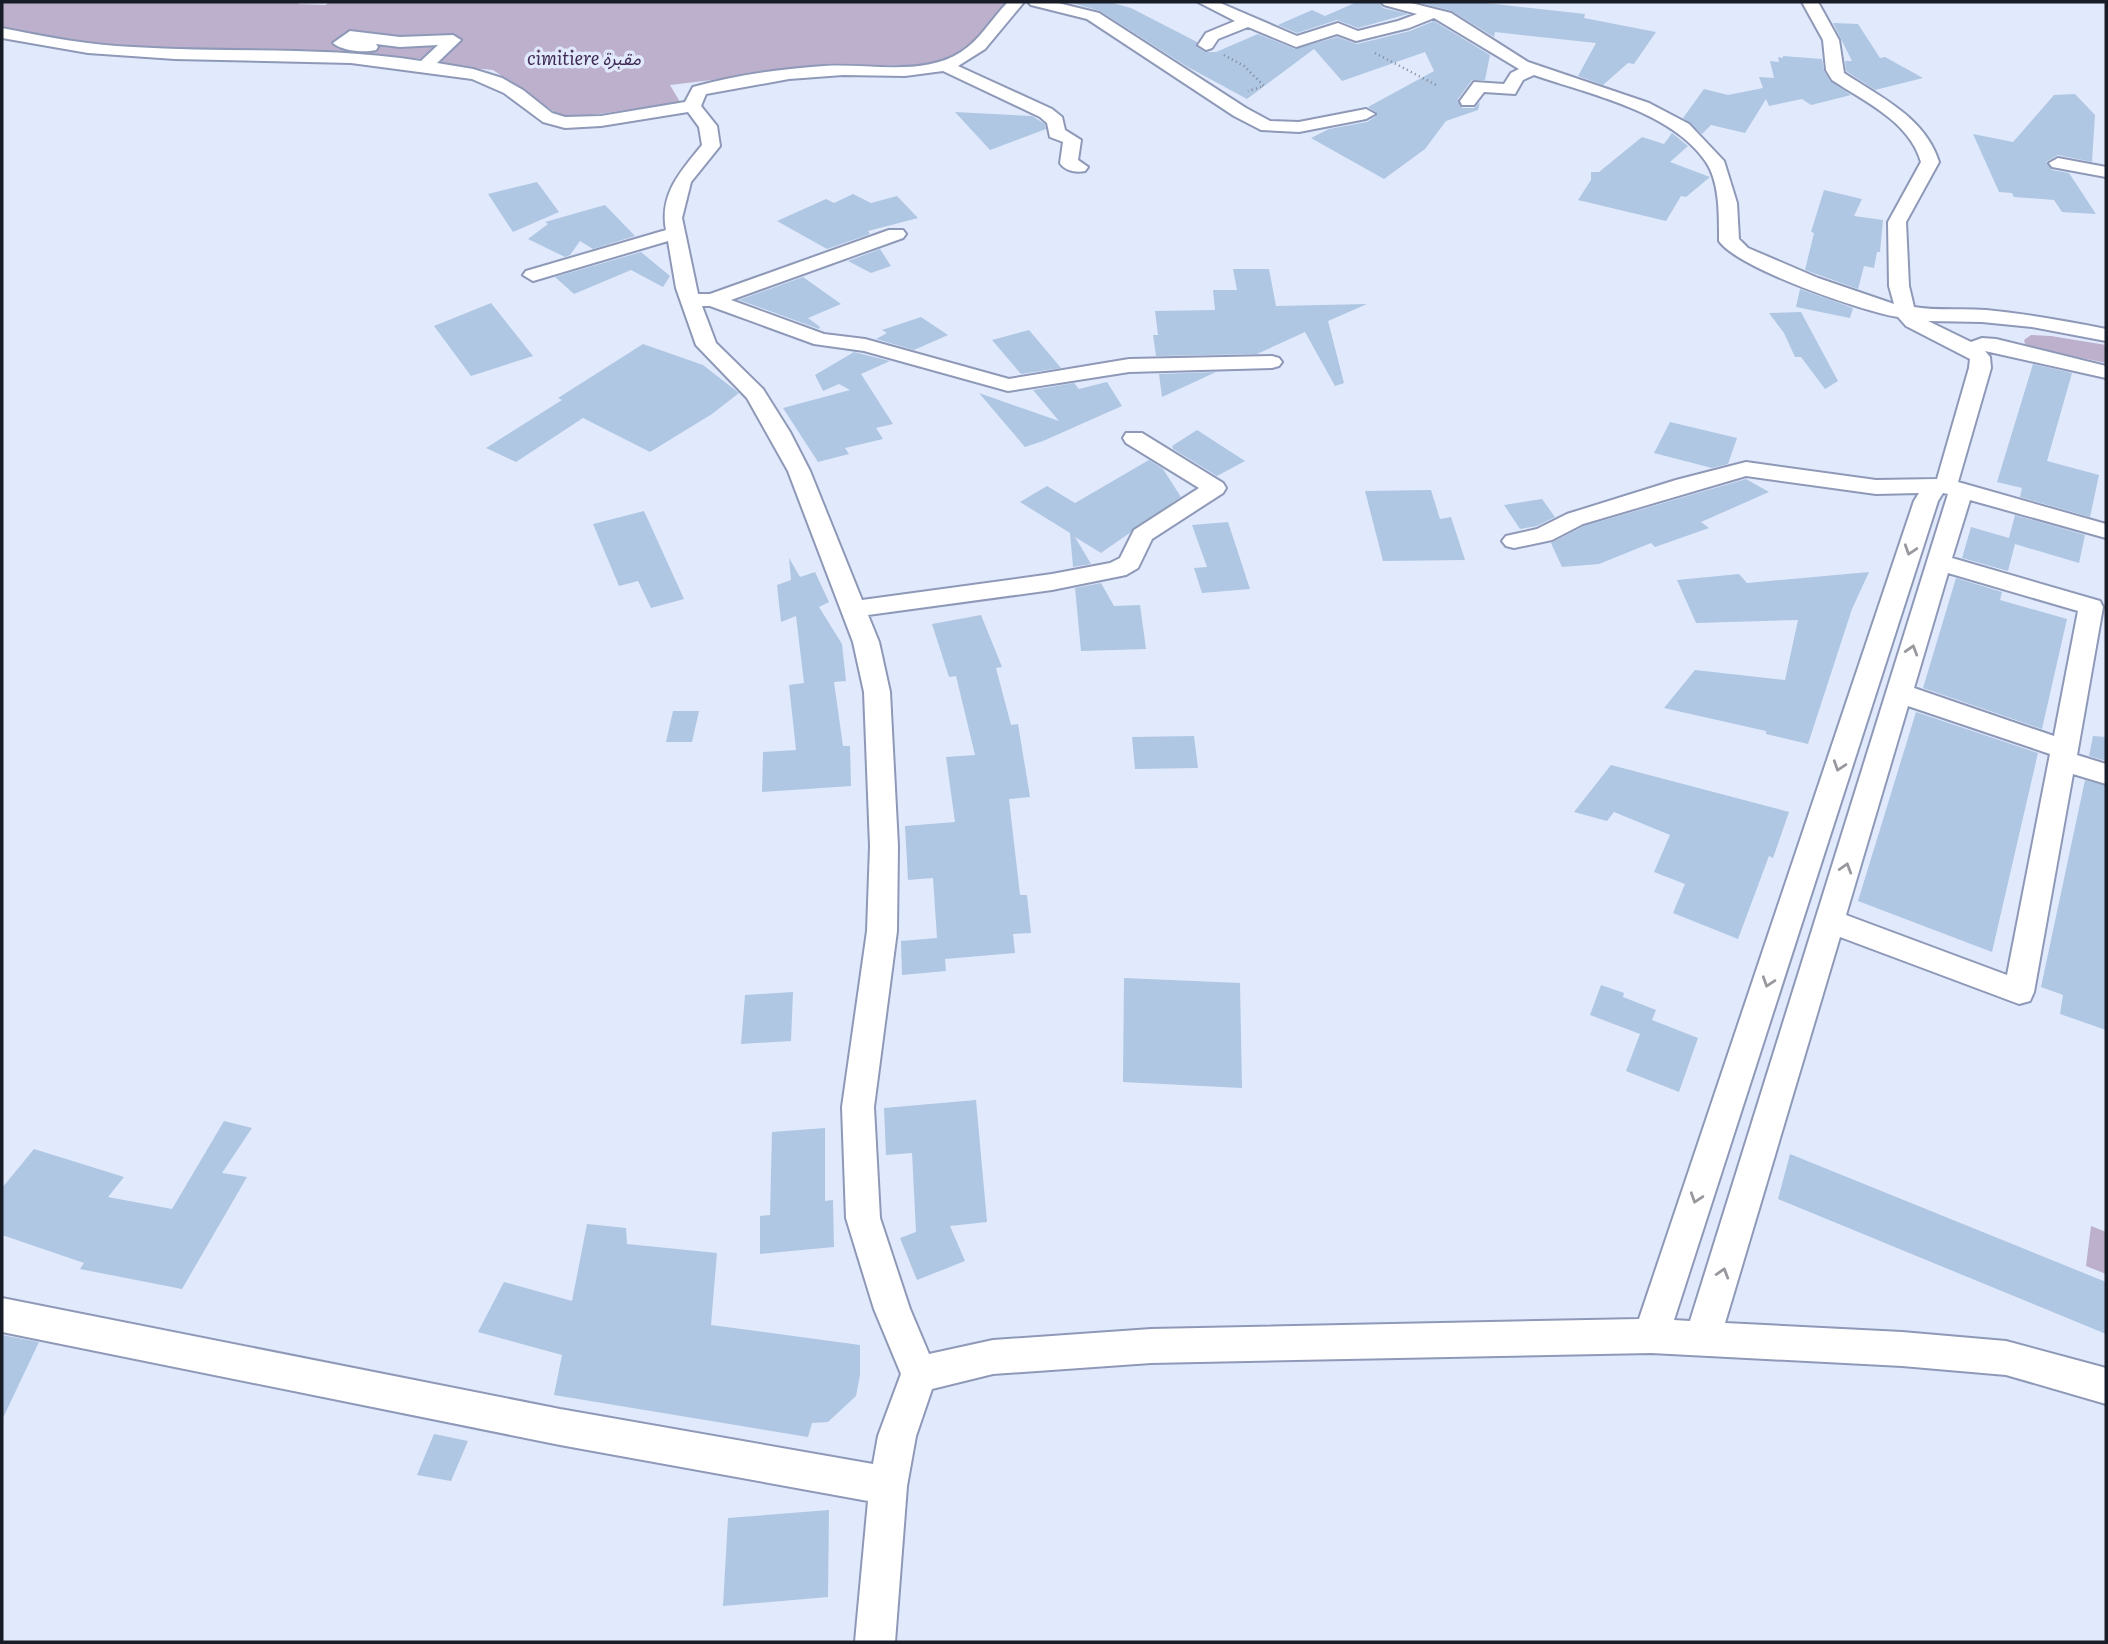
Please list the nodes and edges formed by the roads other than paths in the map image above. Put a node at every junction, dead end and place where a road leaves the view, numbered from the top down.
1 (1016, 2) edge
2 (1036, 2) edge
3 (1206, 2) edge
4 (1389, 2) edge
5 (1810, 2) edge
6 (1434, 12) junction
7 (1250, 20) junction
8 (2, 33) edge
9 (1206, 45) road end
10 (430, 61) junction
11 (945, 65) junction
12 (1532, 69) junction
13 (1468, 101) dead end
14 (692, 106) junction
15 (1366, 114) dead end
16 (2059, 163) dead end
17 (1079, 167) dead end
18 (2106, 172) edge
19 (675, 233) junction
20 (896, 234) dead end
21 (533, 275) dead end
22 (701, 300) junction
23 (1906, 313) junction
24 (2106, 335) edge
25 (1972, 350) junction
26 (1272, 362) dead end
27 (2106, 372) edge
28 (1134, 438) dead end
29 (1947, 487) junction
30 (2106, 531) edge
31 (1514, 541) dead end
32 (1939, 562) junction
33 (853, 610) junction
34 (1899, 693) junction
35 (2063, 755) junction
36 (2106, 774) edge
37 (1829, 921) junction
38 (2, 1315) edge
39 (1651, 1336) junction
40 (1703, 1338) junction
41 (919, 1374) junction
42 (2106, 1386) edge
43 (888, 1486) junction
44 (875, 1642) edge

1 - 11 street
2 - 15 street
3 - 7 street
4 - 6 street
5 - 23 street
6 - 7 street
6 - 12 street
7 - 9 street
8 - 10 street
10 - 10 street
10 - 14 street
11 - 14 street
11 - 17 street
12 - 13 street
12 - 23 street
14 - 19 street
16 - 18 street
19 - 21 street
19 - 22 street
20 - 22 street
22 - 26 street
22 - 33 street
23 - 24 street
23 - 25 street
25 - 27 street
25 - 29 street
28 - 33 street
29 - 30 street
29 - 31 street
29 - 32 street
29 -> 39 street
34 -> 32 street
32 - 35 street
33 - 41 street
34 - 35 street
37 -> 34 street
35 - 36 street
35 - 37 street
40 -> 37 street
38 - 43 street
39 - 40 street
39 - 41 street
40 - 42 street
41 - 43 street
43 - 44 street

